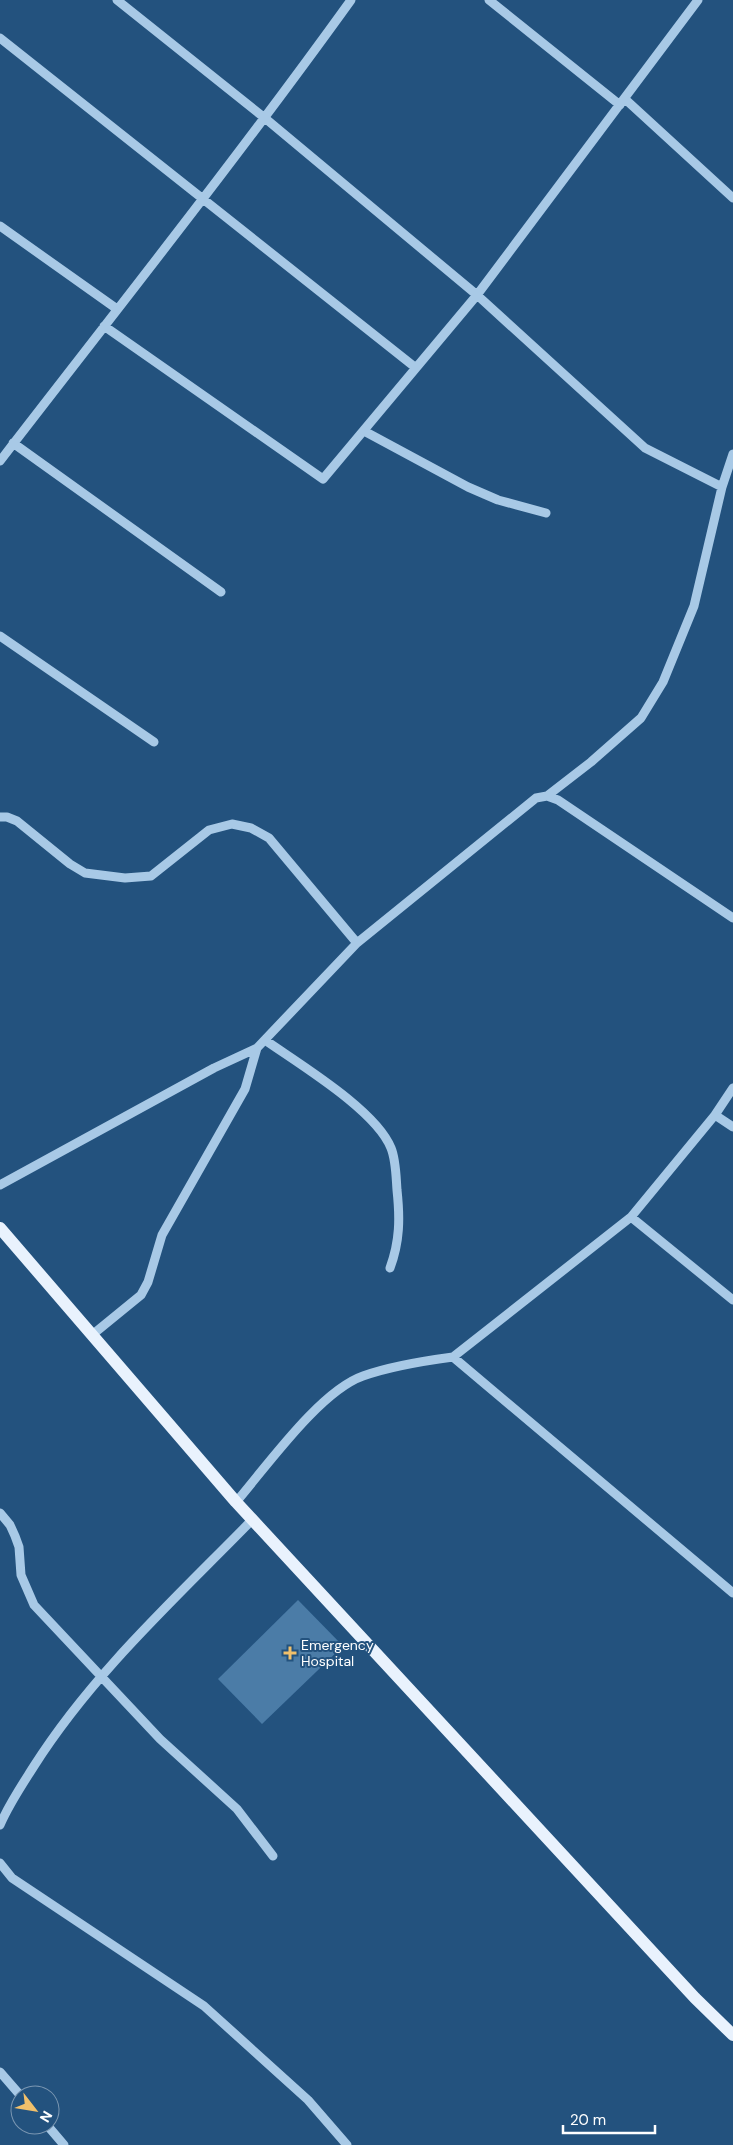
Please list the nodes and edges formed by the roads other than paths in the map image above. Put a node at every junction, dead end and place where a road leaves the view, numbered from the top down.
1 (117, 0) edge
2 (351, 0) edge
3 (489, 0) edge
4 (698, 0) edge
5 (0, 38) edge
6 (623, 102) junction
7 (266, 119) junction
8 (733, 198) edge
9 (203, 201) junction
10 (0, 226) edge
11 (477, 296) junction
12 (116, 310) junction
13 (104, 326) junction
14 (416, 368) junction
15 (364, 431) junction
16 (13, 443) junction
17 (733, 454) edge
18 (0, 460) edge
19 (722, 487) junction
20 (546, 513) dead end
21 (221, 592) dead end
22 (0, 636) edge
23 (154, 742) dead end
24 (547, 796) junction
25 (0, 817) edge
26 (733, 918) edge
27 (357, 943) junction
28 (265, 1040) junction
29 (257, 1048) junction
30 (733, 1088) edge
31 (715, 1115) junction
32 (733, 1127) edge
33 (0, 1184) edge
34 (631, 1217) junction
35 (0, 1228) edge
36 (390, 1268) dead end
37 (733, 1300) edge
38 (92, 1334) junction
39 (453, 1357) junction
40 (236, 1502) junction
41 (0, 1514) edge
42 (253, 1519) junction
43 (733, 1593) edge
44 (99, 1677) junction
45 (0, 1825) edge
46 (273, 1856) dead end
47 (0, 1863) edge
48 (733, 2035) edge
49 (0, 2072) edge
50 (11, 2085) edge
51 (56, 2135) edge
52 (64, 2145) edge
53 (347, 2145) edge

1 - 7 street
2 - 7 street
3 - 6 street
4 - 6 street
5 - 9 street
6 - 8 street
6 - 11 street
7 - 9 street
7 - 11 street
9 - 12 street
9 - 14 street
10 - 12 street
11 - 14 street
11 - 19 street
12 - 13 street
13 - 15 street
13 - 16 street
14 - 15 street
15 - 20 street
16 - 18 street
16 - 21 street
17 - 19 street
19 - 24 street
22 - 23 street
24 - 26 street
24 - 27 street
25 - 27 street
27 - 28 street
28 - 29 street
28 - 36 street
29 - 33 street
29 - 38 street
30 - 31 street
31 - 32 street
31 - 34 street
34 - 37 street
34 - 39 street
35 - 38 main road
38 - 40 main road
39 - 40 street
39 - 43 street
40 - 42 main road
41 - 44 street
42 - 44 street
42 - 48 main road
44 - 45 street
44 - 46 street
47 - 53 street
49 - 50 street
51 - 52 street

